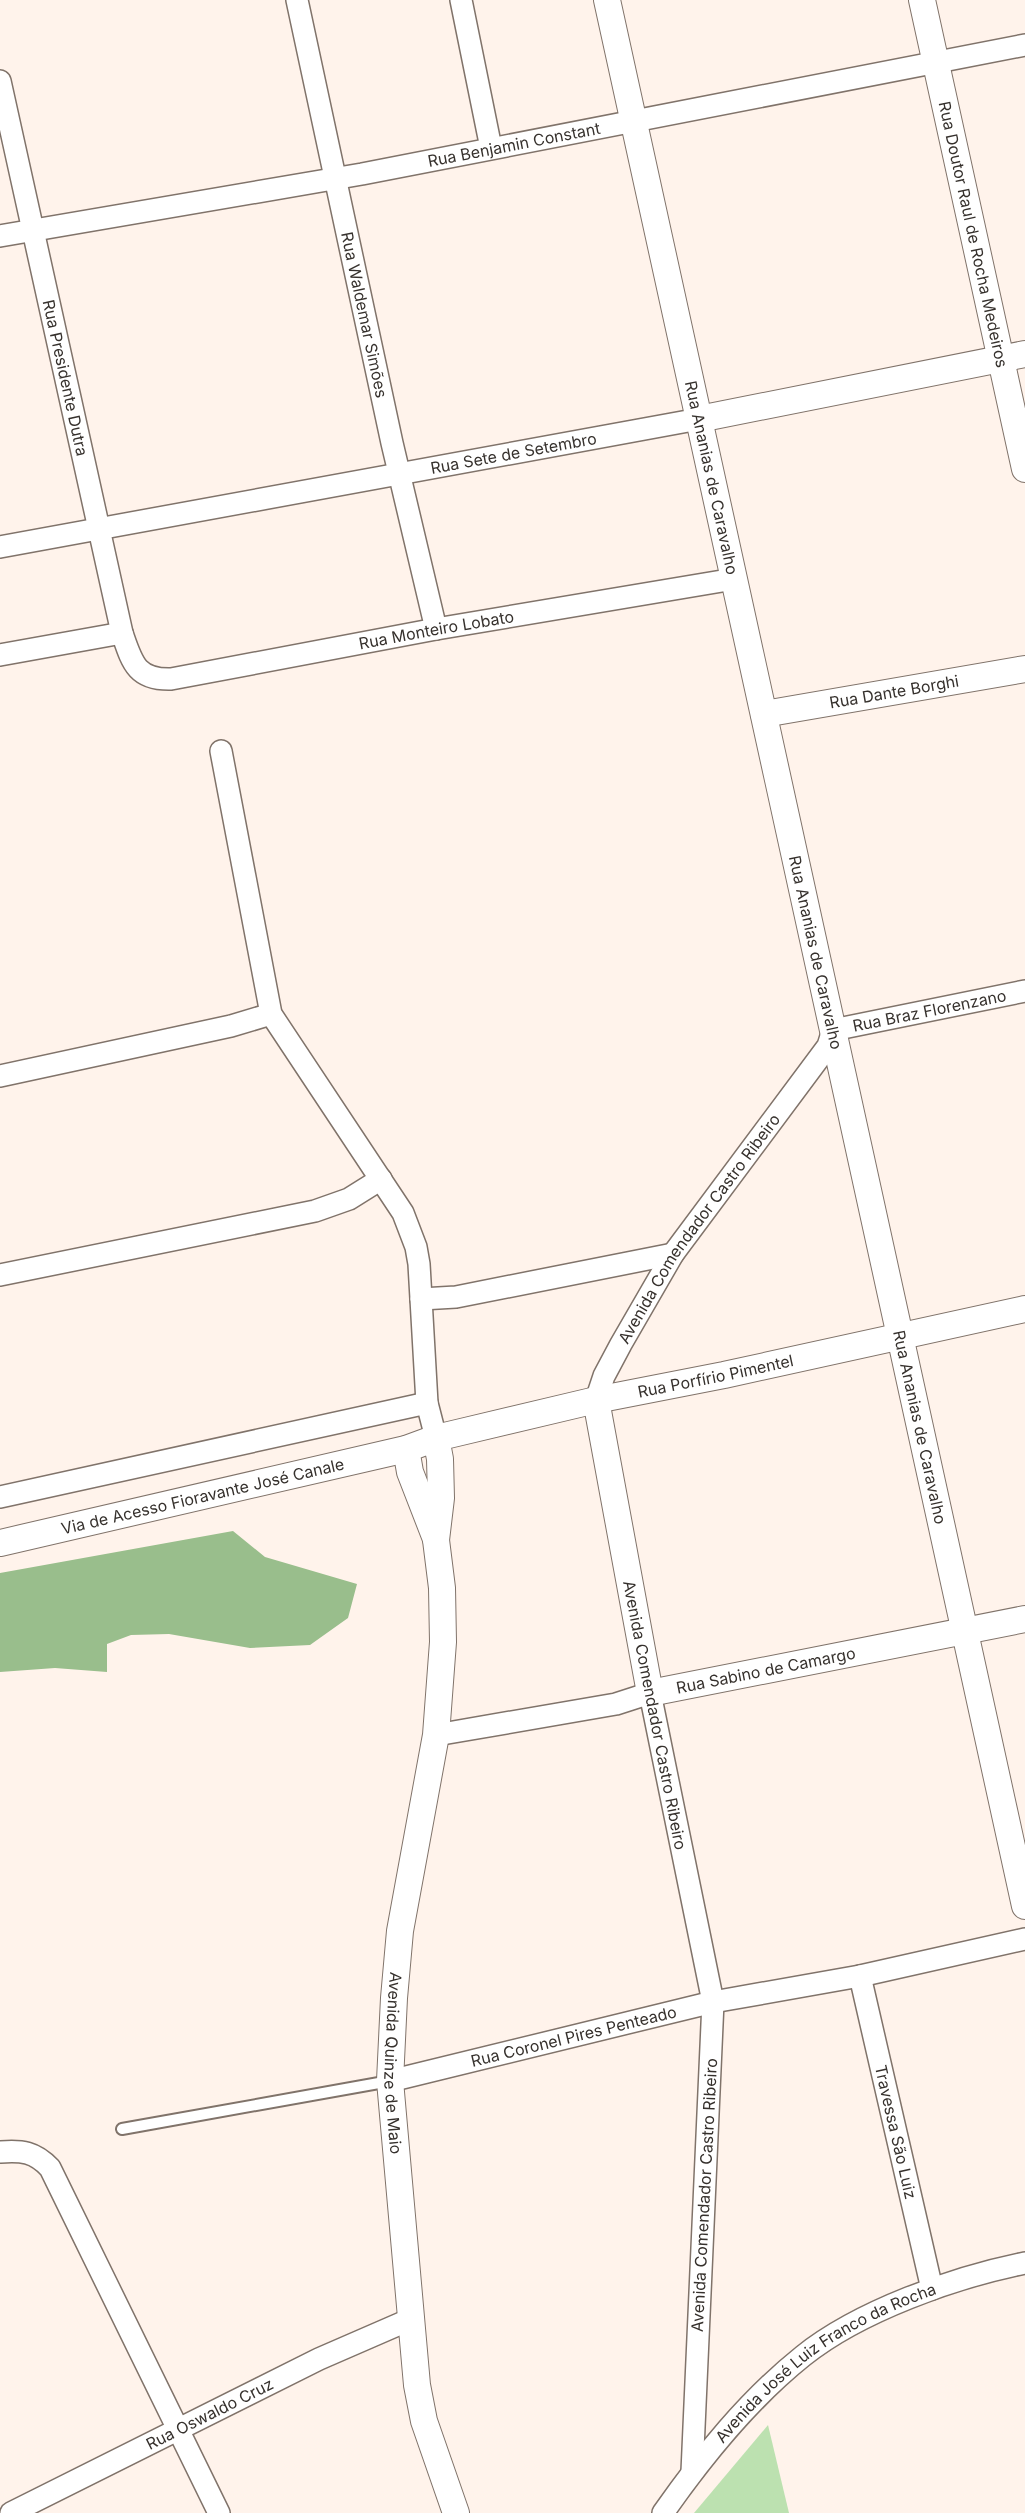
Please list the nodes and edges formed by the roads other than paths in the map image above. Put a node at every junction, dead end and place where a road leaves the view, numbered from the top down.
1 (297, 0) edge
2 (461, 0) edge
3 (607, 0) edge
4 (922, 0) edge
5 (1025, 45) edge
6 (936, 63) junction
7 (0, 81) edge
8 (633, 120) junction
9 (491, 148) junction
10 (337, 178) junction
11 (32, 230) junction
12 (0, 236) edge
13 (1013, 356) edge
14 (699, 418) junction
15 (1025, 470) edge
16 (399, 472) junction
17 (98, 528) junction
18 (0, 547) edge
19 (734, 579) junction
20 (436, 629) junction
21 (122, 633) junction
22 (0, 655) edge
23 (1025, 669) edge
24 (141, 673) joint
25 (764, 714) junction
26 (221, 751) dead end
27 (1025, 991) edge
28 (271, 1014) junction
29 (833, 1030) junction
30 (0, 1076) edge
31 (381, 1179) junction
32 (673, 1254) junction
33 (0, 1275) edge
34 (421, 1299) junction
35 (1025, 1309) edge
36 (900, 1337) junction
37 (596, 1400) junction
38 (427, 1403) junction
39 (436, 1438) junction
40 (406, 1449) junction
41 (0, 1497) edge
42 (436, 1540) junction
43 (0, 1543) edge
44 (1025, 1619) edge
45 (965, 1631) junction
46 (650, 1693) junction
47 (436, 1735) junction
48 (1025, 1906) edge
49 (1025, 1939) edge
50 (860, 1976) junction
51 (713, 2002) junction
52 (390, 2081) junction
53 (122, 2129) dead end
54 (0, 2152) edge
55 (1025, 2263) edge
56 (932, 2289) junction
57 (411, 2319) junction
58 (177, 2429) junction
59 (692, 2472) junction
60 (0, 2506) edge
61 (4, 2513) edge
62 (11, 2513) edge
63 (219, 2513) edge
64 (456, 2513) edge
65 (663, 2513) edge

1 - 10 street, Rua Waldemar Simões
2 - 9 street
3 - 8 street, Rua Ananias de Caravalho
4 - 6 street, Rua Doutor Raul de Rocha Medeiros
5 - 6 street, Rua Benjamin Constant
6 - 8 street, Rua Benjamin Constant
6 - 13 street, Rua Doutor Raul de Rocha Medeiros
7 - 11 street, Rua Presidente Dutra
8 - 9 street, Rua Benjamin Constant
8 - 14 street, Rua Ananias de Caravalho
9 - 10 street, Rua Benjamin Constant
10 - 11 street, Rua Benjamin Constant
10 - 16 street, Rua Waldemar Simões
11 - 12 street, Rua Benjamin Constant
11 - 17 street, Rua Presidente Dutra
13 - 14 street, Rua Sete de Setembro
13 - 15 street, Rua Doutor Raul de Rocha Medeiros
14 - 16 street, Rua Sete de Setembro
14 - 19 street, Rua Ananias de Caravalho
16 - 17 street, Rua Sete de Setembro
16 - 20 street, Rua Waldemar Simões
17 - 18 street, Rua Sete de Setembro
17 - 21 street, Rua Presidente Dutra
19 - 20 street, Rua Monteiro Lobato
19 - 25 street, Rua Ananias de Caravalho
20 - 24 street, Rua Monteiro Lobato
21 - 22 street
21 - 24 street, Rua Presidente Dutra
23 - 25 street, Rua Dante Borghi
25 - 29 street, Rua Ananias de Caravalho
26 - 28 street
27 - 29 street, Rua Braz Florenzano
28 - 30 street
28 - 31 street
29 - 32 street, Avenida Comendador Castro Ribeiro
29 - 36 street, Rua Ananias de Caravalho
31 - 33 street
31 - 34 street
32 - 34 street
32 - 37 street, Avenida Comendador Castro Ribeiro
34 - 38 street
35 - 36 street, Rua Porfírio Pimentel
36 - 37 street, Rua Porfírio Pimentel
36 - 45 street, Rua Ananias de Caravalho
37 - 39 street, Rua Porfírio Pimentel
37 - 46 street, Avenida Comendador Castro Ribeiro
38 - 39 street
38 - 41 street
39 - 40 street, Rua Porfírio Pimentel
39 - 42 street
40 - 42 street
40 - 43 street, Via de Acesso Fioravante José Canale
42 - 47 street, Avenida Quinze de Maio
44 - 45 street, Rua Sabino de Camargo
45 - 46 street, Rua Sabino de Camargo
45 - 48 street, Rua Ananias de Caravalho
46 - 47 street, Rua Sabino de Camargo
46 - 51 street, Avenida Comendador Castro Ribeiro
47 - 52 street, Avenida Quinze de Maio
49 - 50 street, Rua Coronel Pires Penteado
50 - 51 street, Rua Coronel Pires Penteado
50 - 56 street, Travessa São Luiz
51 - 52 street, Rua Coronel Pires Penteado
51 - 59 street, Avenida Comendador Castro Ribeiro
52 - 53 lane, Rua Coronel Pires Penteado
52 - 57 street, Avenida Quinze de Maio
54 - 58 street
55 - 56 street, Avenida José Luiz Franco da Rocha
56 - 59 street, Avenida José Luiz Franco da Rocha
57 - 58 street, Rua Oswaldo Cruz
57 - 64 street, Avenida Quinze de Maio
58 - 62 street, Rua Oswaldo Cruz
58 - 63 street
59 - 65 street, Avenida José Luiz Franco da Rocha
60 - 61 street

